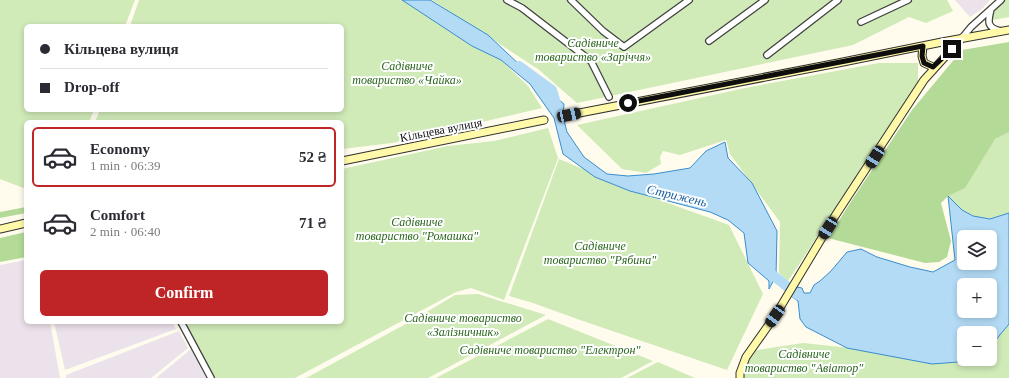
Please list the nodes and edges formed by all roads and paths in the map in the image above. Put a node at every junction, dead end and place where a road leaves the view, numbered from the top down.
1 (510, 0) edge
2 (571, 0) edge
3 (689, 0) edge
4 (765, 0) edge
5 (838, 0) edge
6 (908, 0) edge
7 (1001, 0) edge
8 (991, 9) junction
9 (861, 22) dead end
10 (1007, 30) edge
11 (962, 38) junction
12 (709, 42) dead end
13 (923, 46) junction
14 (767, 55) dead end
15 (924, 63) junction
16 (935, 67) junction
17 (924, 80) junction
18 (609, 98) dead end
19 (569, 115) dead end
20 (544, 120) dead end
21 (344, 160) edge
22 (24, 223) edge
23 (0, 229) edge
24 (181, 324) edge
25 (211, 378) edge
26 (740, 378) edge

1 - 18 street
2 - 3 street
4 - 12 street
5 - 14 street
6 - 9 street
7 - 8 street
8 - 10 street
8 - 11 street
10 - 11 main road
11 - 13 main road
11 - 16 main road
13 - 15 main road
13 - 19 main road
15 - 16 main road
15 - 17 main road
16 - 17 main road
17 - 26 main road
20 - 21 main road, Кільцева вулиця
22 - 23 main road
24 - 25 street

